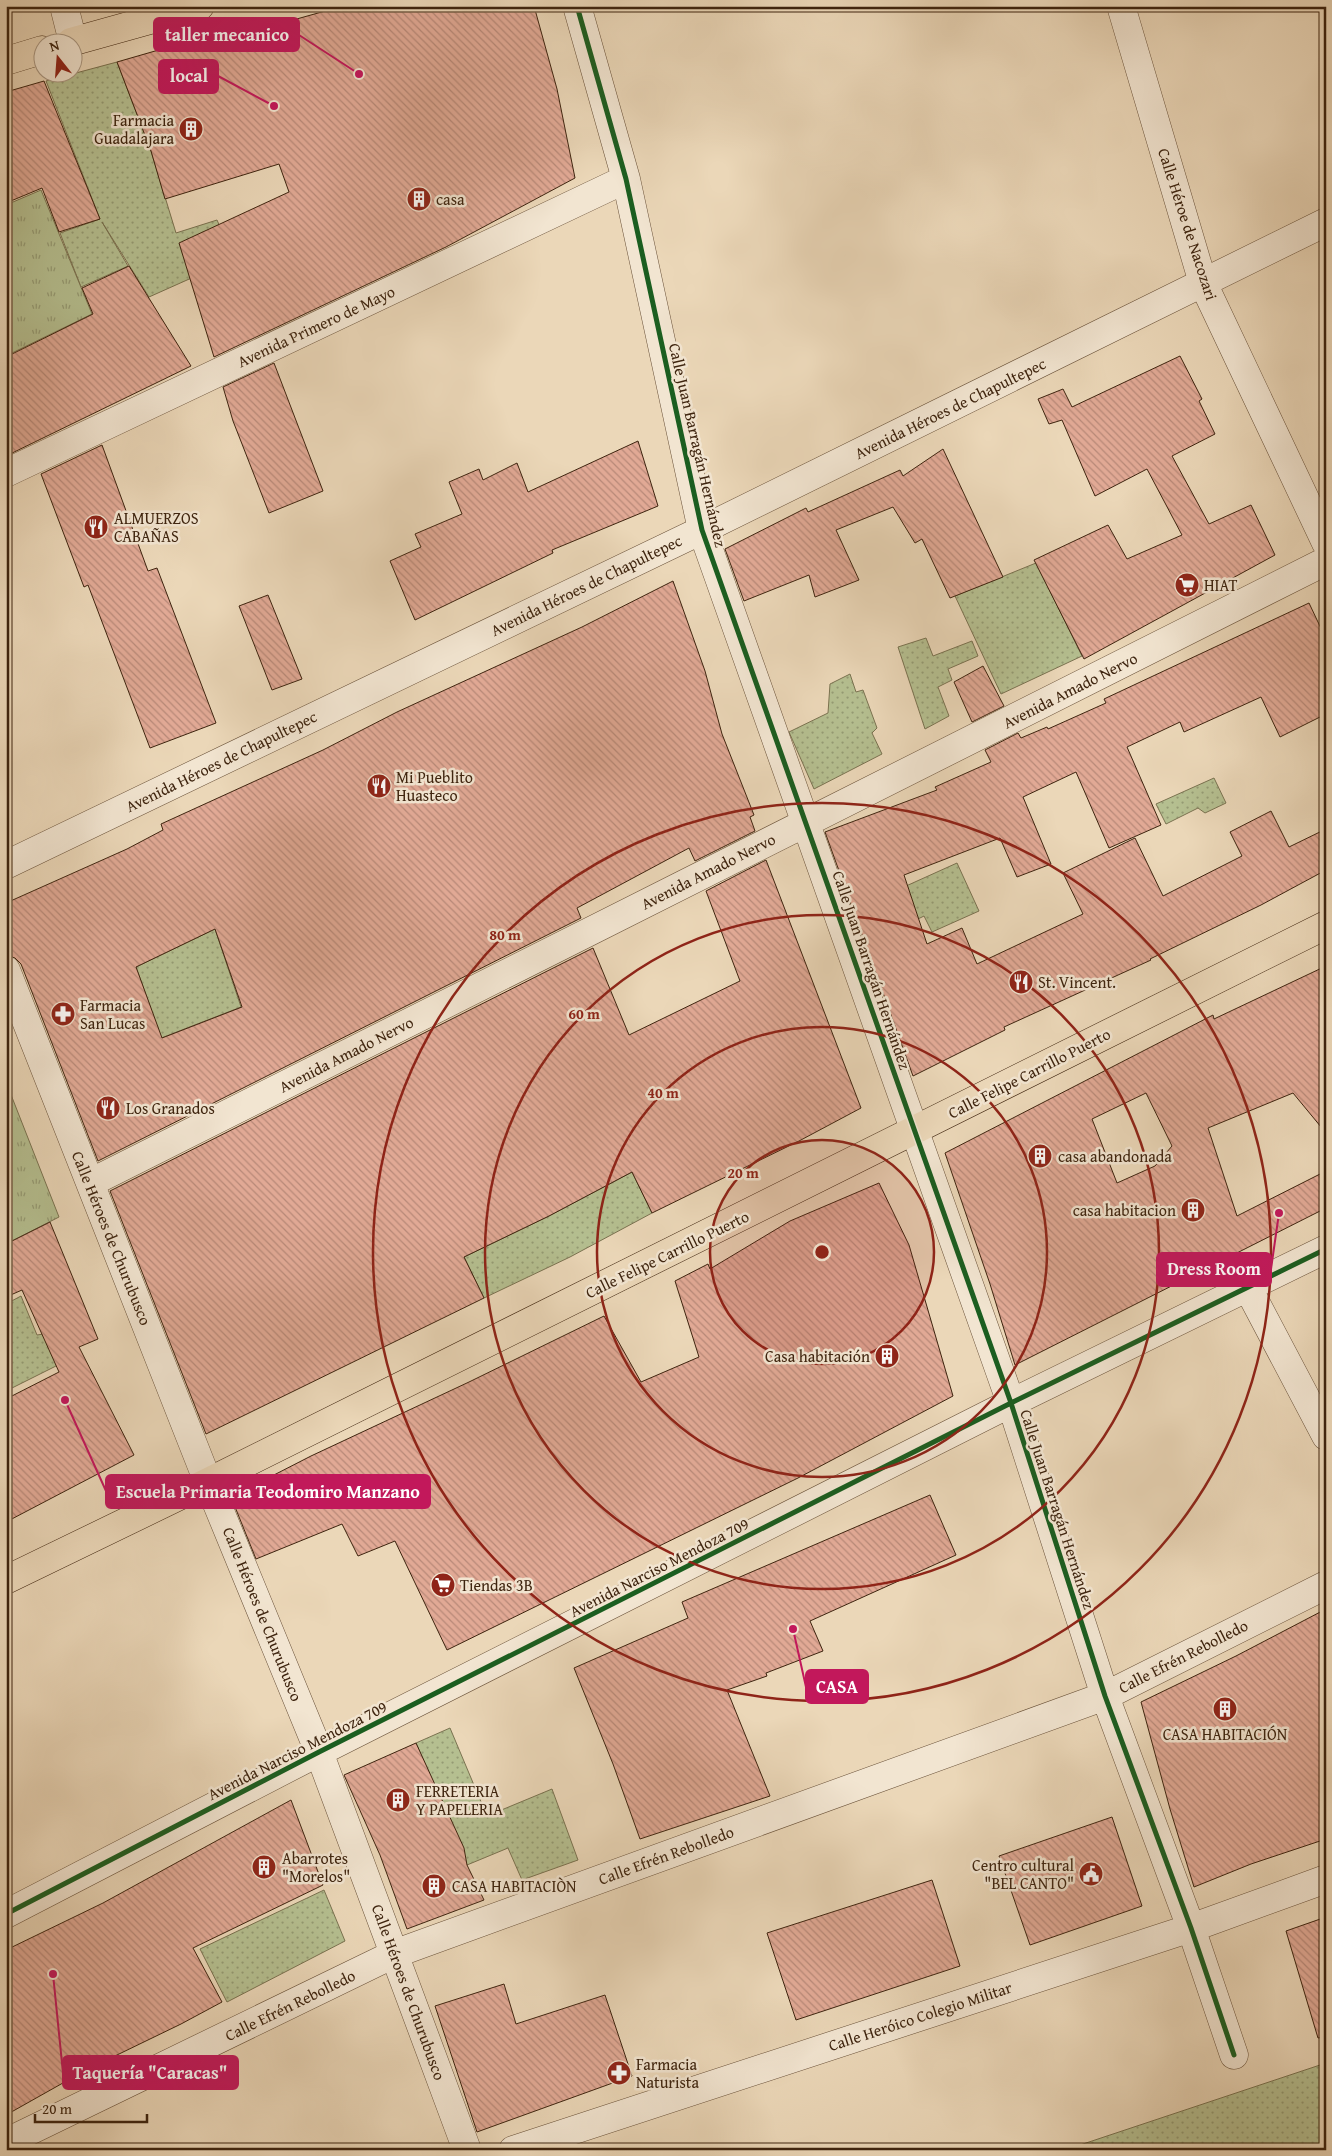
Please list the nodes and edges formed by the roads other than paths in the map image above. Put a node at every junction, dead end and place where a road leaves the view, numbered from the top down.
1 (64, 6) edge
2 (200, 6) edge
3 (577, 6) edge
4 (1121, 6) edge
5 (70, 32) edge
6 (82, 39) edge
7 (32, 53) edge
8 (6, 60) edge
9 (626, 178) junction
10 (1326, 222) edge
11 (1203, 283) junction
12 (6, 474) edge
13 (702, 530) junction
14 (1326, 543) edge
15 (1326, 561) edge
16 (806, 822) junction
17 (6, 865) edge
18 (1326, 925) edge
19 (6, 970) edge
20 (915, 1130) junction
21 (90, 1183) junction
22 (1326, 1248) edge
23 (1248, 1288) junction
24 (1011, 1403) junction
25 (1326, 1436) edge
26 (208, 1482) junction
27 (6, 1580) edge
28 (1326, 1585) edge
29 (1105, 1696) junction
30 (319, 1752) junction
31 (1326, 1879) edge
32 (6, 1914) edge
33 (1191, 1928) junction
34 (394, 1954) junction
35 (1234, 2055) dead end
36 (11, 2140) edge
37 (467, 2150) edge
38 (513, 2150) edge

1 - 5 street
2 - 6 main road
3 - 9 street, Calle Juan Barragán Hernández
4 - 11 street, Calle Héroe de Nacozari
7 - 8 main road
9 - 12 street, Avenida Primero de Mayo
9 - 13 street, Calle Juan Barragán Hernández
10 - 11 street, Avenida Héroes de Chapultepec
11 - 13 street, Avenida Héroes de Chapultepec
11 - 14 street, Calle Héroe de Nacozari
13 - 16 street, Calle Juan Barragán Hernández
13 - 17 street, Avenida Héroes de Chapultepec
15 - 16 street, Avenida Amado Nervo
16 - 20 street, Calle Juan Barragán Hernández
16 - 21 street, Avenida Amado Nervo
18 - 20 main road, Calle Felipe Carrillo Puerto
19 - 21 street, Calle Héroes de Churubusco
20 - 24 street, Calle Juan Barragán Hernández
20 - 26 main road, Calle Felipe Carrillo Puerto
21 - 26 street, Calle Héroes de Churubusco
22 - 23 street, Avenida Narciso Mendoza 709
23 - 24 street, Avenida Narciso Mendoza 709
23 - 25 street
24 - 29 street, Calle Juan Barragán Hernández
24 - 30 street, Avenida Narciso Mendoza 709
26 - 27 main road, Calle Felipe Carrillo Puerto
26 - 30 street, Calle Héroes de Churubusco
28 - 29 street, Calle Efrén Rebolledo
29 - 33 street, Calle Juan Barragán Hernández
29 - 34 street, Calle Efrén Rebolledo
30 - 32 street, Avenida Narciso Mendoza 709
30 - 34 street, Calle Héroes de Churubusco
31 - 33 street, Calle Heróico Colegio Militar
33 - 35 street, Calle Juan Barragán Hernández
33 - 38 street, Calle Heróico Colegio Militar
34 - 36 street, Calle Efrén Rebolledo
34 - 37 street, Calle Héroes de Churubusco

